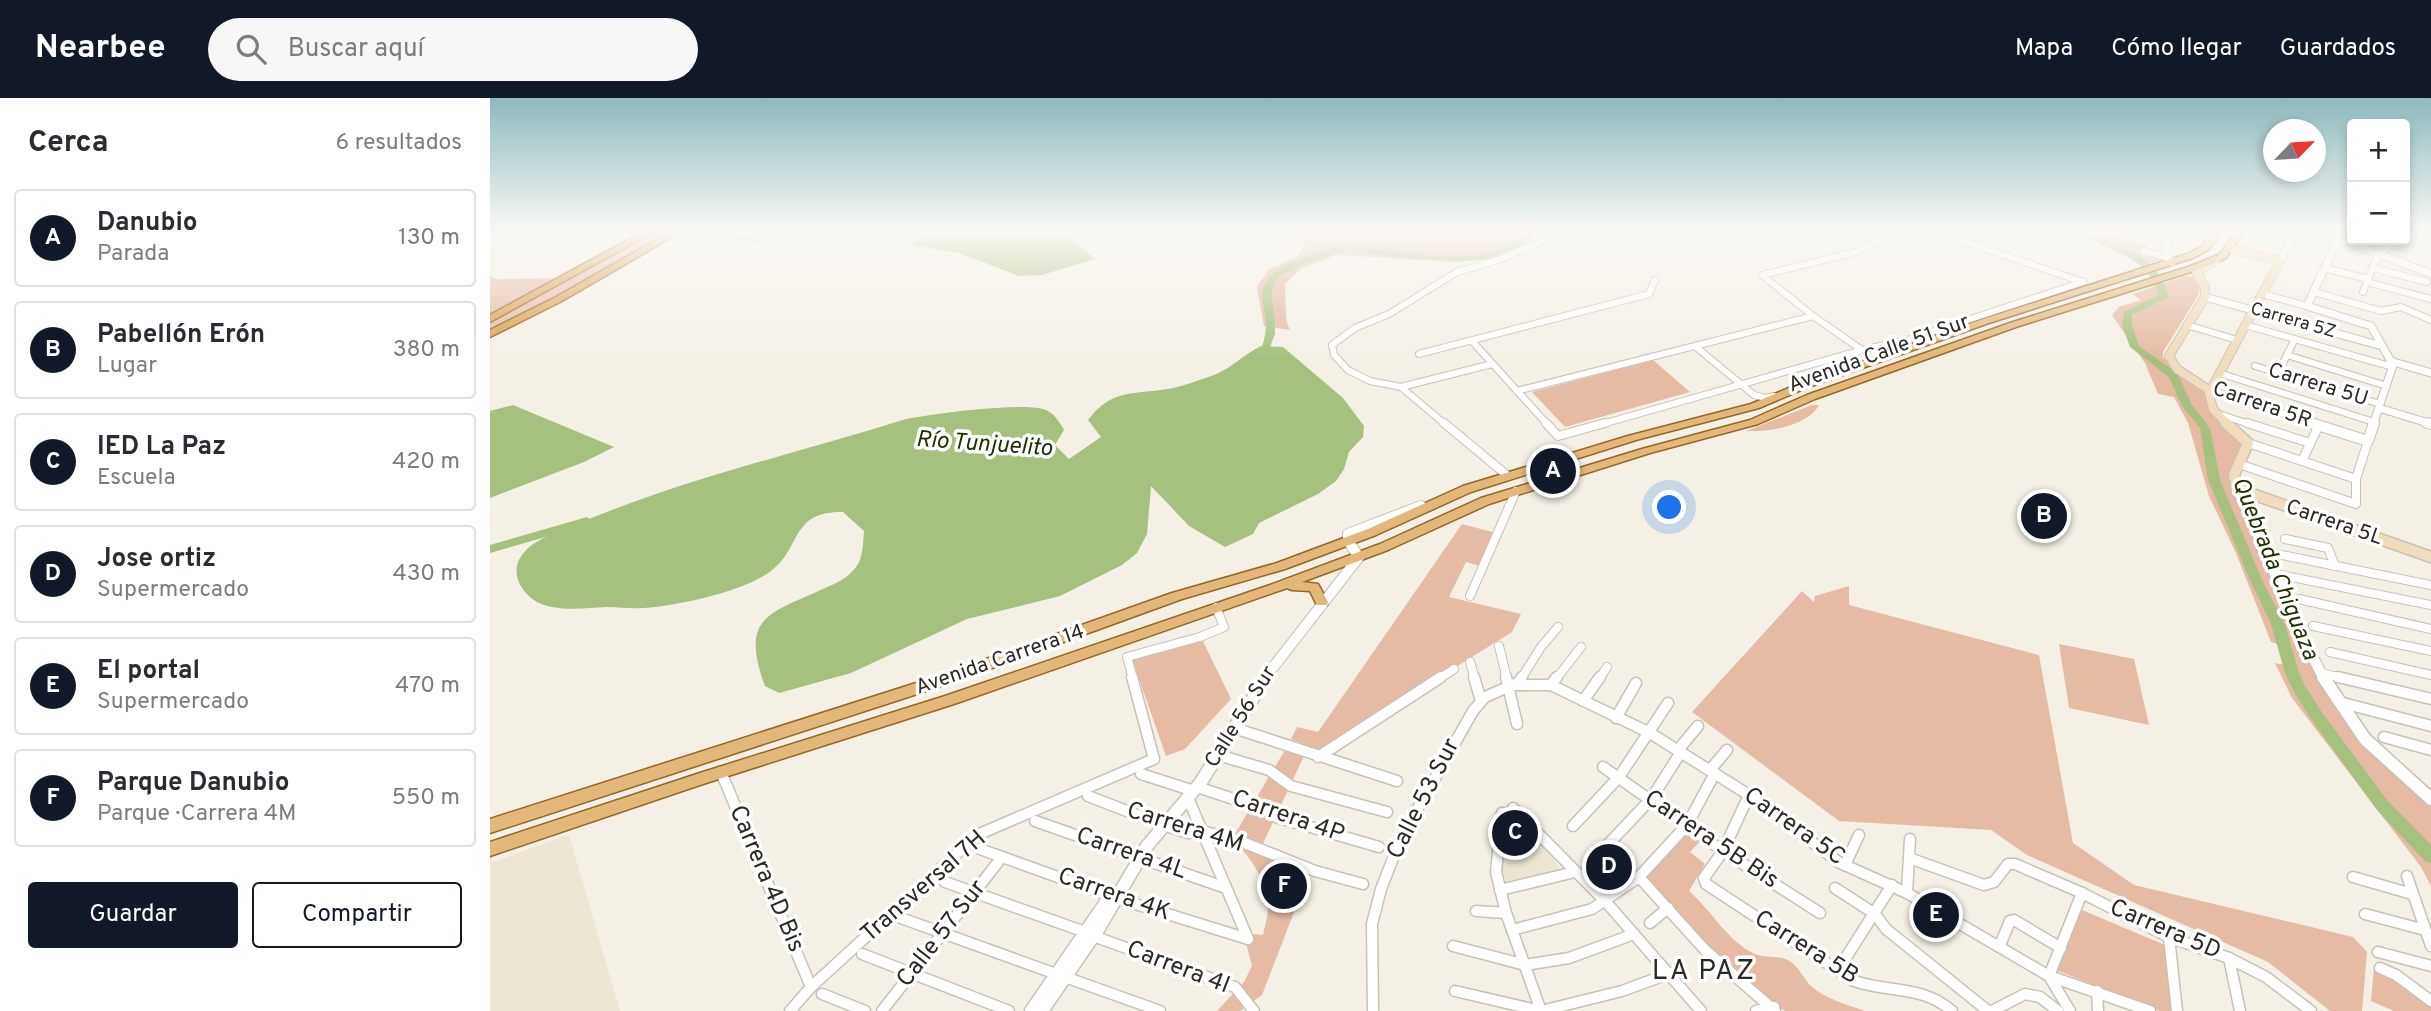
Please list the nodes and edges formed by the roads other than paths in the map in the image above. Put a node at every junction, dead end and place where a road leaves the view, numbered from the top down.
1 (577, 272) edge
2 (608, 272) edge
3 (1459, 272) edge
4 (1776, 272) edge
5 (2050, 272) edge
6 (2144, 272) edge
7 (2181, 272) edge
8 (2197, 272) edge
9 (2274, 272) edge
10 (2323, 272) edge
11 (2338, 272) edge
12 (2371, 272) edge
13 (2386, 272) edge
14 (2430, 274) edge
15 (2399, 275) junction
16 (1655, 280) dead end
17 (2368, 280) junction
18 (2427, 282) junction
19 (2394, 289) junction
20 (2314, 292) junction
21 (2363, 292) dead end
22 (2262, 294) junction
23 (2422, 296) junction
24 (2205, 297) junction
25 (2431, 299) edge
26 (2307, 306) junction
27 (2253, 310) junction
28 (1813, 316) junction
29 (490, 319) edge
30 (2431, 320) edge
31 (2245, 324) junction
32 (2187, 325) junction
33 (490, 334) edge
34 (2295, 339) junction
35 (2237, 340) junction
36 (1472, 341) junction
37 (2382, 346) junction
38 (1693, 347) junction
39 (1862, 350) junction
40 (1419, 354) dead end
41 (2287, 355) junction
42 (1878, 360) junction
43 (1492, 364) junction
44 (2392, 364) junction
45 (2255, 366) dead end
46 (1892, 369) junction
47 (2219, 373) junction
48 (2278, 373) junction
49 (2431, 373) edge
50 (1738, 385) junction
51 (2387, 386) junction
52 (1401, 387) junction
53 (2209, 390) junction
54 (1517, 391) junction
55 (1787, 393) junction
56 (2380, 406) junction
57 (1749, 408) junction
58 (2215, 413) junction
59 (2374, 422) junction
60 (2431, 424) edge
61 (2319, 425) junction
62 (2368, 441) junction
63 (2248, 443) junction
64 (2310, 443) junction
65 (2302, 461) junction
66 (2239, 464) junction
67 (1508, 477) junction
68 (2356, 480) junction
69 (2238, 489) junction
70 (1516, 491) junction
71 (2285, 539) dead end
72 (1348, 541) junction
73 (2267, 552) junction
74 (1359, 557) junction
75 (2431, 557) edge
76 (2335, 566) junction
77 (2276, 574) junction
78 (2431, 585) edge
79 (1274, 588) junction
80 (1470, 596) dead end
81 (2299, 599) dead end
82 (1322, 602) junction
83 (2431, 605) edge
84 (1216, 607) junction
85 (2313, 626) dead end
86 (1558, 627) dead end
87 (2431, 629) edge
88 (1124, 639) junction
89 (1499, 646) dead end
90 (1581, 647) dead end
91 (2431, 651) edge
92 (2330, 652) dead end
93 (1127, 657) junction
94 (1470, 662) dead end
95 (1606, 667) dead end
96 (1454, 669) dead end
97 (2320, 673) junction
98 (2431, 675) edge
99 (1636, 683) dead end
100 (1512, 685) junction
101 (1551, 685) junction
102 (2431, 699) edge
103 (1481, 701) junction
104 (1583, 701) junction
105 (2337, 701) junction
106 (1668, 703) dead end
107 (1616, 718) junction
108 (1517, 724) dead end
109 (1698, 726) dead end
110 (2431, 726) edge
111 (1234, 728) junction
112 (1650, 733) junction
113 (2384, 737) dead end
114 (1727, 750) dead end
115 (2431, 750) edge
116 (1680, 751) junction
117 (1218, 755) junction
118 (1318, 757) junction
119 (1604, 767) dead end
120 (1712, 771) junction
121 (721, 772) junction
122 (1141, 774) dead end
123 (1619, 777) junction
124 (1397, 781) dead end
125 (1193, 792) junction
126 (1749, 795) junction
127 (1088, 796) dead end
128 (1651, 799) junction
129 (2431, 799) edge
130 (1513, 808) dead end
131 (1387, 812) dead end
132 (1502, 813) dead end
133 (1035, 821) dead end
134 (490, 825) edge
135 (1163, 825) junction
136 (1687, 825) junction
137 (1573, 826) dead end
138 (1202, 831) junction
139 (1859, 835) dead end
140 (1910, 839) dead end
141 (1379, 847) dead end
142 (490, 849) edge
143 (980, 849) dead end
144 (1723, 851) junction
145 (1598, 855) dead end
146 (1002, 857) junction
147 (1139, 857) junction
148 (1909, 858) junction
149 (1845, 865) junction
150 (1575, 872) junction
151 (2407, 876) dead end
152 (1639, 877) junction
153 (2353, 877) dead end
154 (945, 881) dead end
155 (1363, 884) dead end
156 (1892, 885) junction
157 (1226, 888) junction
158 (1835, 888) dead end
159 (1500, 890) junction
160 (975, 892) junction
161 (1907, 893) junction
162 (2082, 893) junction
163 (2412, 894) junction
164 (1113, 896) junction
165 (1606, 902) junction
166 (1668, 908) junction
167 (1476, 911) dead end
168 (1506, 913) junction
169 (1820, 913) dead end
170 (1875, 914) junction
171 (2365, 914) dead end
172 (901, 918) dead end
173 (1650, 923) dead end
174 (1512, 930) junction
175 (2425, 930) junction
176 (943, 933) junction
177 (1089, 934) junction
178 (1634, 934) junction
179 (2169, 937) junction
180 (2000, 945) junction
181 (1453, 946) dead end
182 (2431, 946) edge
183 (2061, 948) junction
184 (2378, 952) dead end
185 (862, 954) dead end
186 (2229, 958) junction
187 (1525, 965) junction
188 (2431, 966) edge
189 (2380, 968) dead end
190 (1838, 970) junction
191 (911, 973) junction
192 (1668, 974) junction
193 (1061, 975) junction
194 (2049, 976) junction
195 (811, 987) junction
196 (1455, 991) dead end
197 (2097, 991) junction
198 (822, 994) dead end
199 (2431, 1001) edge
200 (1775, 1009) edge
201 (2308, 1010) edge
202 (790, 1011) edge
203 (864, 1011) edge
204 (882, 1011) edge
205 (1009, 1011) edge
206 (1031, 1011) edge
207 (1042, 1011) edge
208 (1160, 1011) edge
209 (1254, 1011) edge
210 (1373, 1011) edge
211 (1541, 1011) edge
212 (1701, 1011) edge
213 (1756, 1011) edge
214 (1952, 1011) edge
215 (1990, 1011) edge
216 (2058, 1011) edge
217 (2070, 1011) edge
218 (2098, 1011) edge
219 (2150, 1011) edge
220 (2177, 1011) edge
221 (2241, 1011) edge

1 - 29 highway
2 - 33 highway
3 - 52 street
4 - 28 street
5 - 39 street
6 - 42 main road, Avenida Calle 51 Sur
7 - 46 main road, Avenida Calle 51 Sur
8 - 24 main road
9 - 22 main road
10 - 20 street
11 - 17 street
12 - 17 street
13 - 15 street
14 - 18 street
15 - 18 street
15 - 19 street
16 - 36 street
17 - 19 street
17 - 21 street
18 - 23 street
19 - 23 street
20 - 26 street
20 - 30 street
22 - 26 street
22 - 27 main road
23 - 25 street
24 - 27 street, Carrera 5Z
24 - 32 main road
26 - 37 street
27 - 31 main road
27 - 37 street, Carrera 5Z
28 - 38 street
28 - 39 street
31 - 34 street
31 - 35 main road
32 - 35 street
32 - 53 main road, Carrera 5R
34 - 41 street
34 - 44 street
35 - 47 main road
36 - 40 street
36 - 43 street
37 - 44 street
38 - 50 street
38 - 54 street
39 - 50 street
41 - 48 street
41 - 51 street
42 - 46 main road
42 - 55 main road, Avenida Calle 51 Sur
43 - 52 street
43 - 54 street
44 - 49 street
44 - 51 street
45 - 48 street, Carrera 5U
46 - 70 main road, Avenida Calle 51 Sur
47 - 53 main road
47 - 59 street
48 - 56 street, Carrera 5U
50 - 54 street
50 - 55 street
50 - 57 street
51 - 56 street
52 - 67 street
53 - 58 main road
53 - 61 street, Carrera 5R
55 - 57 main road, Avenida Calle 51 Sur
56 - 59 street
56 - 60 street, Carrera 5U
57 - 67 main road, Avenida Calle 51 Sur
58 - 63 main road
58 - 64 street
59 - 62 street
61 - 62 street, Carrera 5R
61 - 64 street
62 - 68 street
63 - 65 street
63 - 66 main road
64 - 65 street
65 - 68 street
66 - 68 street
66 - 69 main road
67 - 72 main road, Avenida Carrera 14
69 - 73 street
69 - 75 main road, Carrera 5L
70 - 74 main road, Avenida Carrera 14
70 - 80 street
71 - 76 street
72 - 74 street
72 - 134 main road, Avenida Carrera 14
73 - 76 street
73 - 77 street
74 - 79 main road, Avenida Carrera 14
74 - 82 street, Calle 56 Sur
76 - 78 street
77 - 83 street
77 - 97 street
79 - 82 main road
79 - 84 main road, Avenida Carrera 14
81 - 87 street
82 - 111 street, Calle 56 Sur
84 - 88 main road, Avenida Carrera 14
84 - 93 street
85 - 91 street
86 - 100 street, Calle 53 Sur
88 - 93 street
88 - 121 main road, Avenida Carrera 14
89 - 100 street
90 - 101 street
92 - 98 street
93 - 195 street, Transversal 7H
94 - 103 street
95 - 104 street
96 - 118 street
97 - 102 street
97 - 105 street
99 - 107 street
100 - 101 street, Carrera 5C
100 - 103 street, Calle 53 Sur
100 - 108 street
101 - 104 street, Carrera 5C
103 - 210 street, Calle 53 Sur
104 - 107 street, Carrera 5C
105 - 110 street
105 - 129 street
106 - 112 street
107 - 112 street, Carrera 5C
109 - 116 street
111 - 117 street, Calle 56 Sur
111 - 118 street
112 - 116 street, Carrera 5C
112 - 123 street
113 - 115 street
114 - 120 street
116 - 120 street, Carrera 5C
116 - 128 street
117 - 125 street, Calle 56 Sur
117 - 131 street
118 - 124 street
119 - 123 street, Carrera 5B Bis
120 - 126 street, Carrera 5C
120 - 136 street
121 - 142 main road, Avenida Carrera 14
121 - 195 street, Carrera 4D Bis
122 - 125 street, Carrera 4P
123 - 128 street, Carrera 5B Bis
123 - 137 street
125 - 135 street, Calle 56 Sur
125 - 138 street
125 - 141 street, Carrera 4P
126 - 144 street
126 - 149 street, Carrera 5C
127 - 135 street, Carrera 4M
128 - 136 street, Carrera 5B Bis
128 - 145 street
130 - 150 street
132 - 159 street
133 - 147 street, Carrera 4L
135 - 138 street, Carrera 4M
135 - 147 street, Calle 56 Sur
136 - 144 street, Carrera 5B Bis
136 - 152 street
138 - 155 street, Carrera 4M
138 - 157 street
139 - 149 street
140 - 148 street
143 - 146 street, Carrera 4K
144 - 169 street, Carrera 5B Bis
144 - 190 street, Carrera 5B
146 - 160 street, Calle 57 Sur
146 - 164 street, Carrera 4K
147 - 157 street, Carrera 4L
147 - 164 street, Calle 56 Sur
148 - 161 street
148 - 162 street, Carrera 5D
149 - 156 street, Carrera 5C
150 - 159 street
150 - 165 street
151 - 163 street
152 - 165 street
152 - 166 street
153 - 163 street
154 - 160 street, Carrera 4I
156 - 161 street, Carrera 5C
156 - 170 street
157 - 164 street, Carrera 4K
158 - 170 street
159 - 168 street
160 - 176 street, Calle 57 Sur
160 - 177 street, Carrera 4I
161 - 180 street, Carrera 5C
162 - 179 street, Carrera 5D
162 - 183 street
163 - 175 street
164 - 177 street, Calle 56 Sur
165 - 174 street
165 - 178 street
166 - 173 street
166 - 200 street
167 - 168 street
168 - 174 street
170 - 190 street
170 - 215 street
171 - 175 street
172 - 176 street
174 - 187 street
175 - 182 street
176 - 191 street, Calle 57 Sur
176 - 193 street
177 - 193 street, Calle 56 Sur
177 - 209 street, Carrera 4I
178 - 187 street
178 - 192 street
179 - 186 street, Carrera 5D
179 - 220 street
180 - 183 street
180 - 194 street, Carrera 5C
181 - 187 street
183 - 194 street
184 - 188 street
185 - 191 street
186 - 201 street, Carrera 5D
186 - 221 street
187 - 211 street
189 - 199 street
190 - 214 street, Carrera 5B
191 - 204 street, Calle 57 Sur
191 - 205 street
192 - 211 street
192 - 212 street
193 - 206 street, Calle 56 Sur
193 - 207 street, Calle 56 Sur
193 - 208 street
194 - 197 street, Carrera 5C
194 - 217 street
195 - 202 street, Transversal 7H
196 - 211 street
197 - 218 street
197 - 219 street, Carrera 5C
198 - 203 street
200 - 213 street
215 - 216 street

